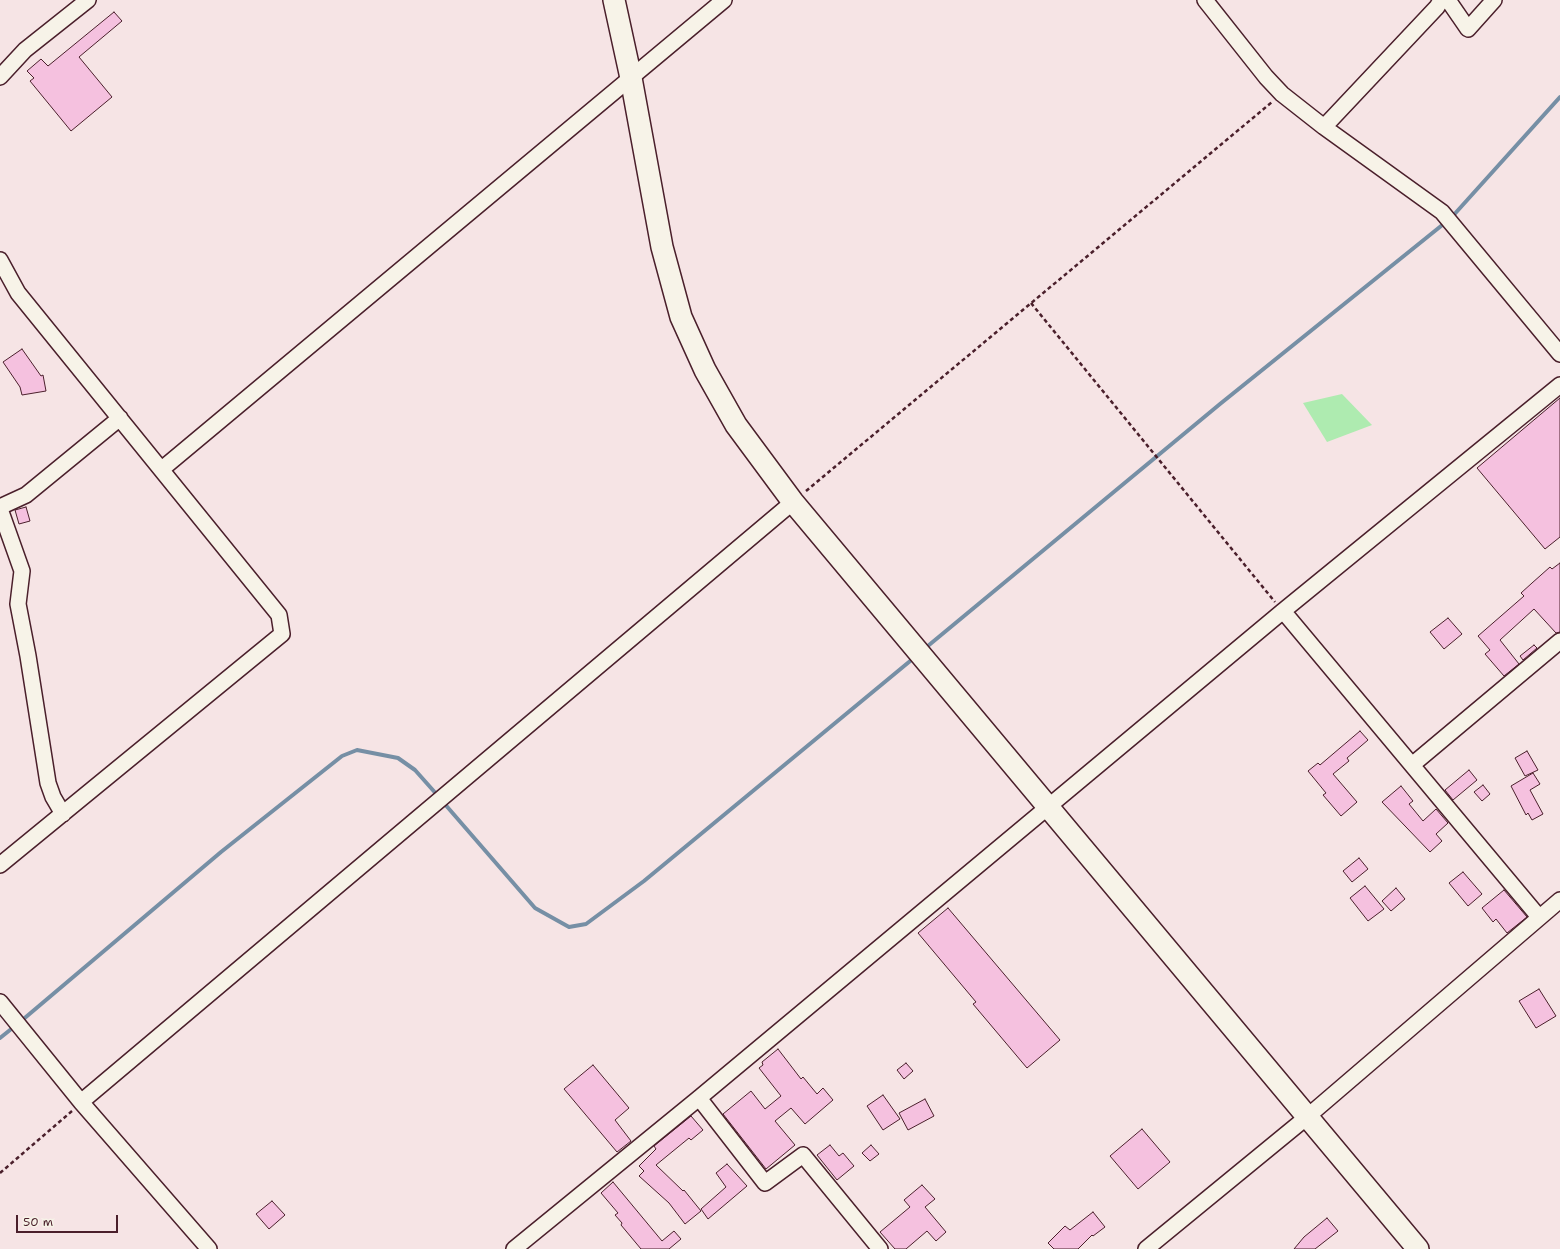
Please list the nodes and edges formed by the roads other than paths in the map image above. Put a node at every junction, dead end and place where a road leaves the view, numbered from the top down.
1 (88, 0) edge
2 (614, 0) edge
3 (724, 0) edge
4 (1205, 0) edge
5 (1441, 0) edge
6 (1448, 0) edge
7 (1494, 0) edge
8 (2, 70) edge
9 (631, 78) junction
10 (1324, 127) junction
11 (0, 260) edge
12 (1560, 354) edge
13 (1560, 385) edge
14 (120, 418) junction
15 (162, 469) junction
16 (793, 502) junction
17 (0, 508) edge
18 (1283, 611) junction
19 (1560, 641) edge
20 (1412, 765) junction
21 (1048, 807) junction
22 (63, 814) junction
23 (0, 865) edge
24 (1560, 900) edge
25 (1539, 917) junction
26 (0, 1002) edge
27 (699, 1098) junction
28 (81, 1102) junction
29 (1307, 1117) junction
30 (209, 1249) edge
31 (514, 1249) edge
32 (880, 1249) edge
33 (1146, 1249) edge
34 (1418, 1249) edge

1 - 8 street
2 - 9 street
3 - 9 street
4 - 10 street
5 - 10 street
6 - 7 street
9 - 15 street
9 - 16 street
10 - 12 street
11 - 14 street
13 - 18 street
14 - 15 street
14 - 17 street
15 - 22 street
16 - 21 street
16 - 28 street
17 - 22 street
18 - 20 street
18 - 21 street
19 - 20 street
20 - 25 street
21 - 27 street
21 - 29 street
22 - 23 street
24 - 25 street
25 - 29 street
26 - 28 street
27 - 31 street
27 - 32 street
28 - 30 street
29 - 33 street
29 - 34 street

